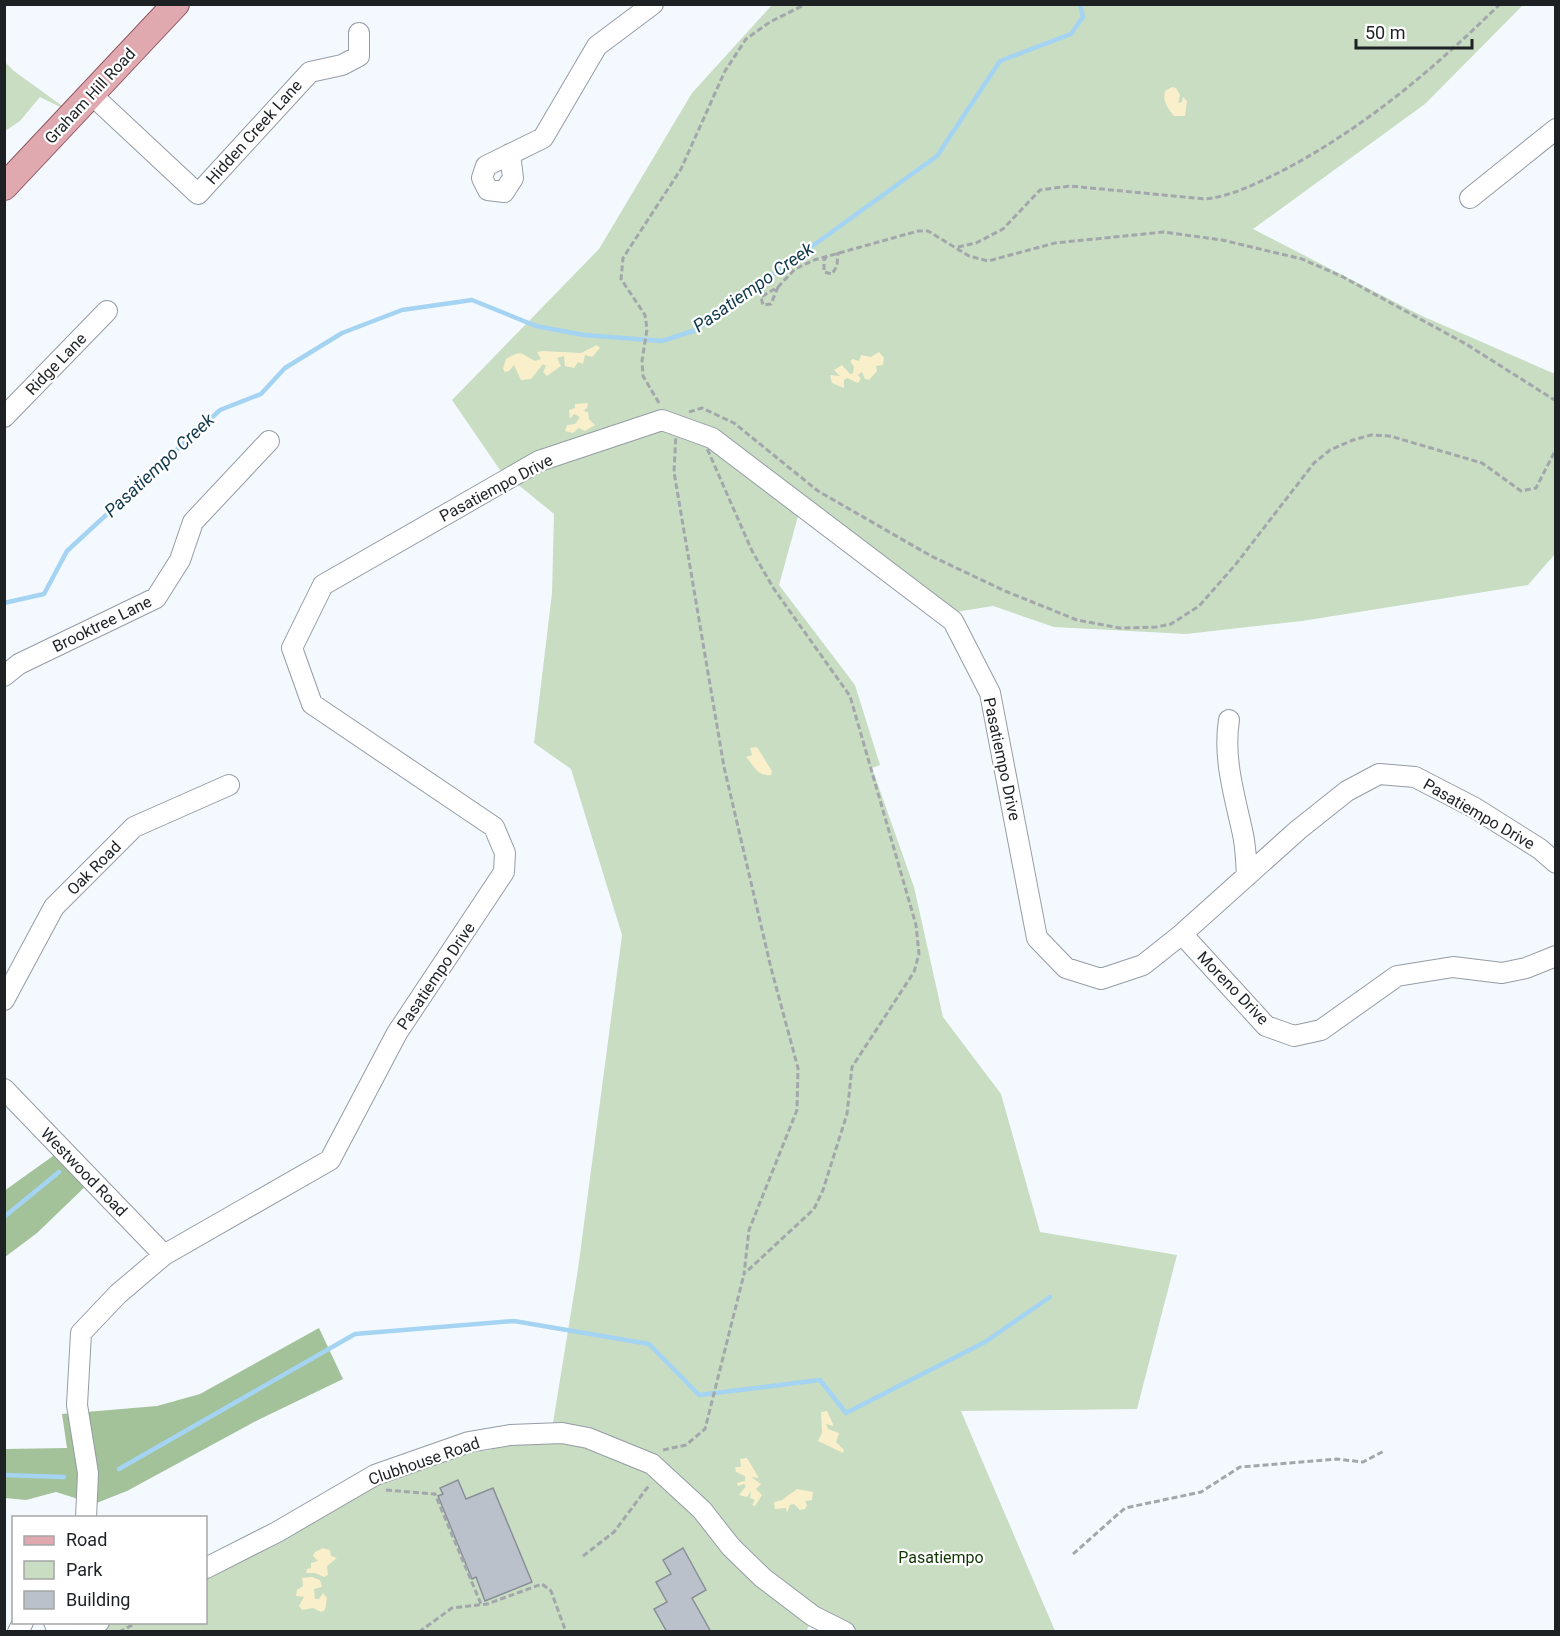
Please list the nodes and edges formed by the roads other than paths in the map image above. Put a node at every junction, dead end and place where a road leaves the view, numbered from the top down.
1 (176, 4) edge
2 (653, 4) edge
3 (359, 33) dead end
4 (92, 95) junction
5 (1556, 129) edge
6 (510, 154) dead end
7 (4, 187) edge
8 (1470, 198) dead end
9 (107, 311) dead end
10 (4, 417) edge
11 (268, 441) dead end
12 (4, 675) edge
13 (1229, 720) dead end
14 (229, 784) dead end
15 (1556, 863) edge
16 (1247, 876) junction
17 (1182, 934) junction
18 (1556, 956) edge
19 (4, 1000) edge
20 (4, 1089) edge
21 (164, 1255) junction
22 (86, 1516) edge
23 (207, 1567) edge
24 (54, 1624) edge
25 (97, 1624) edge
26 (68, 1632) edge
27 (81, 1632) edge
28 (845, 1632) edge

1 - 4 main road, Graham Hill Road
2 - 6 street
3 - 4 street, Hidden Creek Lane
4 - 7 main road, Graham Hill Road
5 - 8 street
9 - 10 street, Ridge Lane
11 - 12 street, Brooktree Lane
13 - 16 street
14 - 19 street, Oak Road
15 - 16 street, Pasatiempo Drive
16 - 17 street, Pasatiempo Drive
17 - 18 street, Moreno Drive
17 - 21 street, Pasatiempo Drive
20 - 21 street, Westwood Road
21 - 22 street, Pasatiempo Drive
23 - 28 street, Clubhouse Road
24 - 26 street
25 - 27 street

